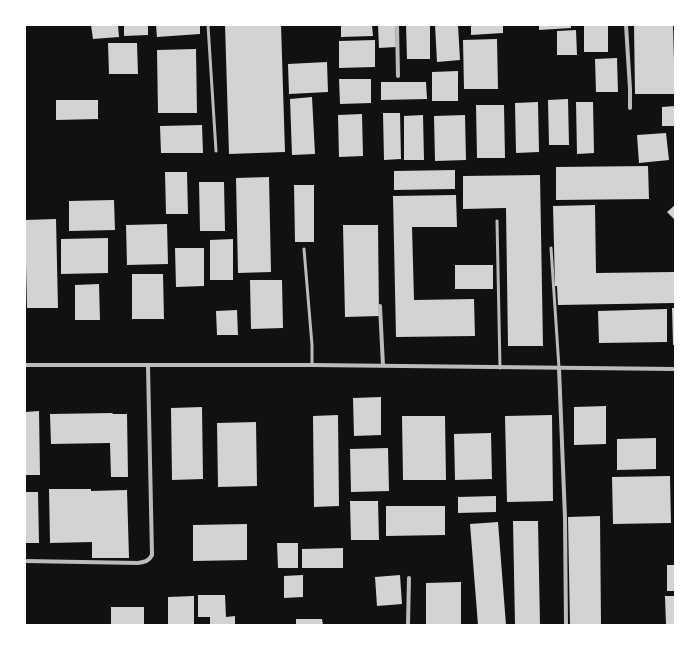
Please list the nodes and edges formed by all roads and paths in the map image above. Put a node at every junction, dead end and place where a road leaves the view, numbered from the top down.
1 (208, 25) edge
2 (397, 25) edge
3 (626, 25) edge
4 (398, 76) dead end
5 (630, 108) dead end
6 (216, 151) dead end
7 (497, 221) dead end
8 (304, 248) dead end
9 (550, 248) dead end
10 (380, 306) dead end
11 (25, 365) edge
12 (312, 365) junction
13 (148, 366) junction
14 (383, 366) junction
15 (500, 368) junction
16 (559, 368) junction
17 (675, 369) edge
18 (25, 561) edge
19 (409, 578) dead end
20 (408, 625) edge
21 (566, 625) edge

1 - 6 lane
2 - 4 street
3 - 5 street
7 - 15 lane
8 - 12 lane
9 - 16 lane
10 - 14 street
11 - 13 street
12 - 13 street
12 - 14 street
13 - 18 street
14 - 15 street
15 - 16 street
16 - 17 street
16 - 21 street
19 - 20 street

